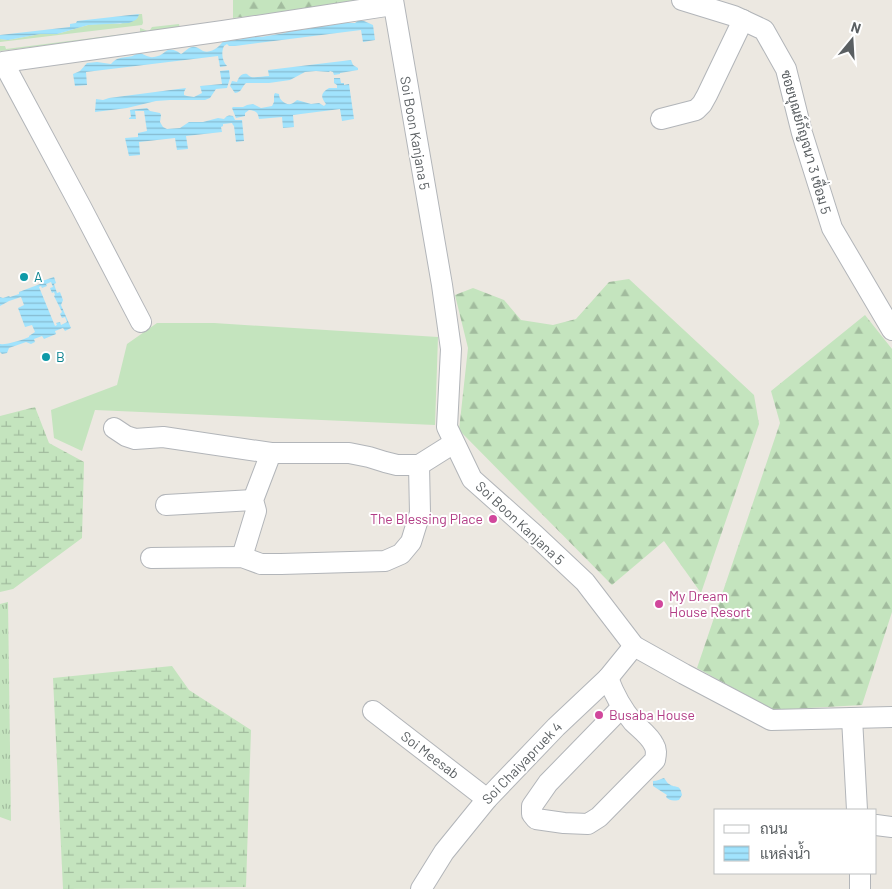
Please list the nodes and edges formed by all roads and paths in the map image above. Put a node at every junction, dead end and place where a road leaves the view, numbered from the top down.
1 (682, 0) edge
2 (393, 2) edge
3 (744, 20) junction
4 (661, 119) dead end
5 (141, 322) dead end
6 (892, 330) edge
7 (114, 428) dead end
8 (454, 443) junction
9 (272, 453) junction
10 (419, 465) junction
11 (253, 500) junction
12 (166, 505) dead end
13 (242, 557) junction
14 (151, 558) dead end
15 (634, 646) junction
16 (608, 678) junction
17 (622, 707) junction
18 (373, 711) dead end
19 (892, 717) edge
20 (852, 718) junction
21 (487, 798) junction
22 (857, 809) edge
23 (877, 825) edge
24 (892, 827) edge
25 (860, 874) edge
26 (422, 889) edge
27 (860, 889) edge

1 - 3 street, ซอยบุณย์กัญจนา 3 เชื่อม 5
2 - 5 street
2 - 8 street, Soi Boon Kanjana 5
3 - 4 street
3 - 6 street, ซอยบุณย์กัญจนา 3 เชื่อม 5
7 - 9 street
8 - 10 street
8 - 15 street, Soi Boon Kanjana 5
9 - 10 street
9 - 11 street
10 - 13 street
11 - 12 street
11 - 13 street
13 - 14 street
15 - 16 street, Soi Chaiyapruek 4
15 - 20 street, Soi Boon Kanjana 5
16 - 17 street
16 - 21 street, Soi Chaiyapruek 4
17 - 17 street
18 - 21 street, Soi Meesab
19 - 20 street, Soi Boon Kanjana 5
20 - 22 street
21 - 26 street, Soi Chaiyapruek 4
23 - 24 street
25 - 27 street

